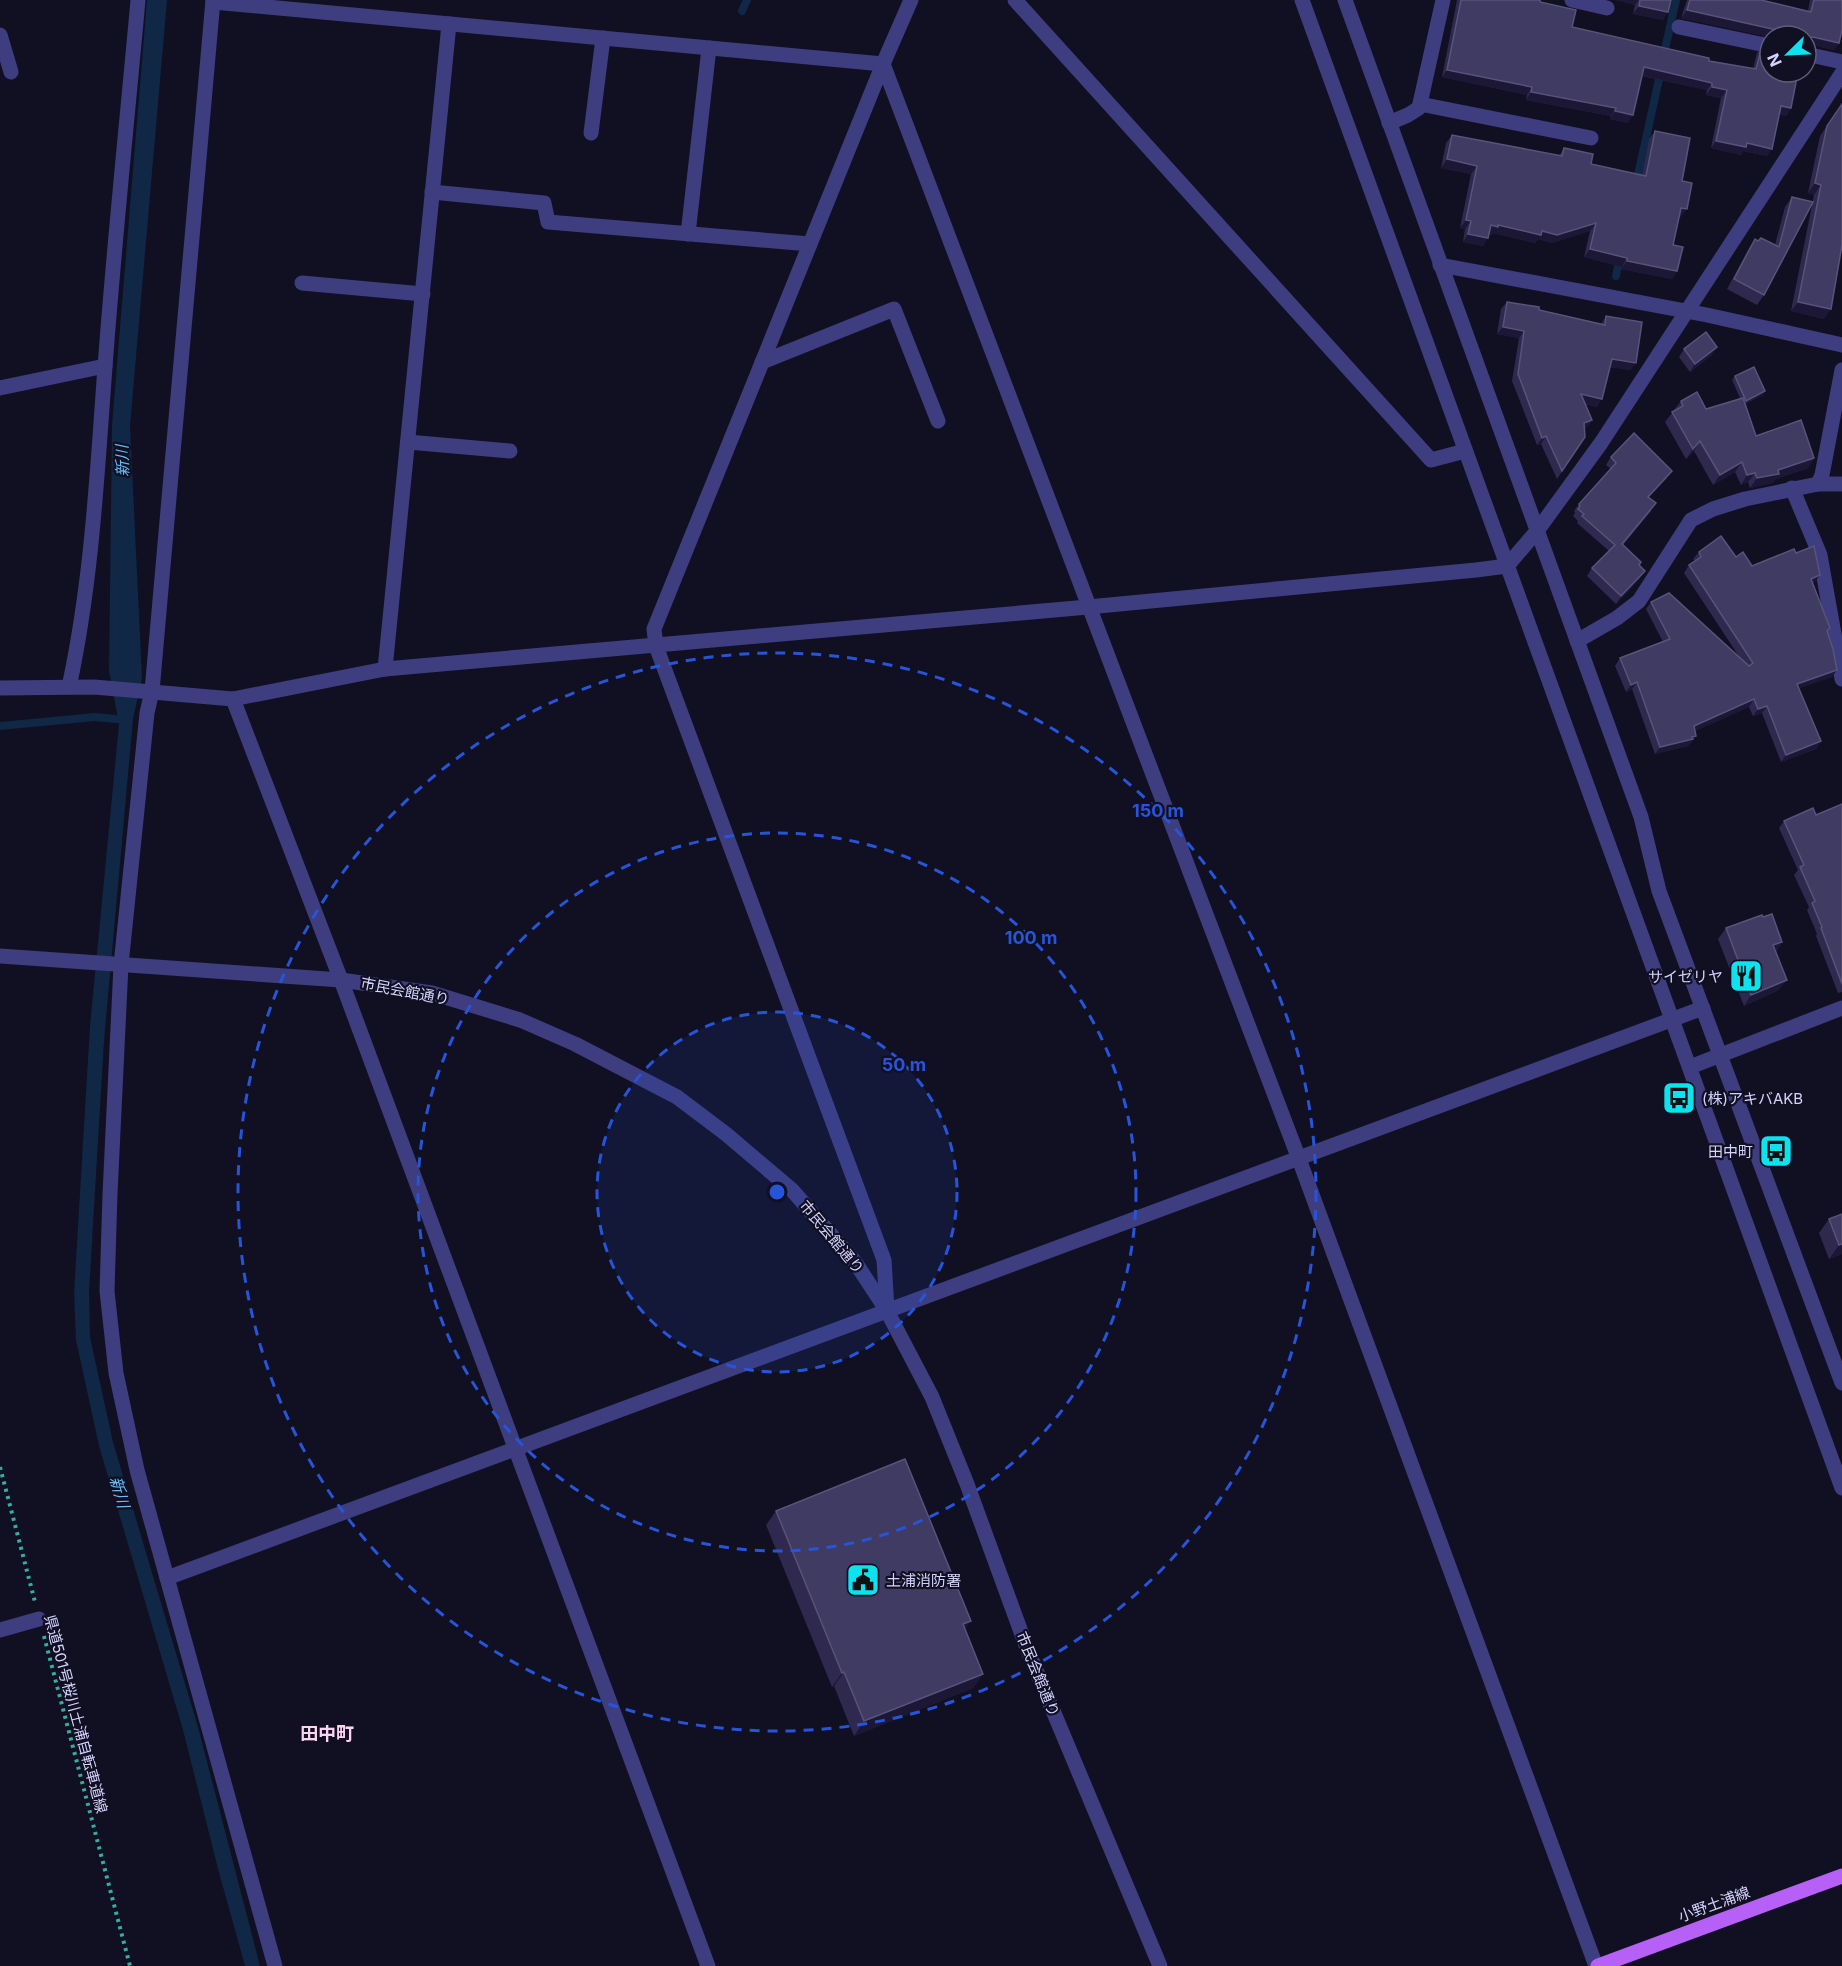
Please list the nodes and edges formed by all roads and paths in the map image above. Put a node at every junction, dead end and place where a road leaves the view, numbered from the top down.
1 (138, 0) edge
2 (911, 0) edge
3 (1015, 0) edge
4 (1302, 0) edge
5 (1345, 0) edge
6 (1443, 0) edge
7 (1572, 0) edge
8 (213, 1) edge
9 (1607, 8) dead end
10 (449, 24) junction
11 (1679, 27) dead end
12 (0, 35) edge
13 (603, 38) junction
14 (1758, 43) edge
15 (709, 48) junction
16 (1818, 57) edge
17 (1842, 62) edge
18 (883, 64) junction
19 (11, 72) dead end
20 (1842, 73) edge
21 (1420, 104) junction
22 (1389, 123) junction
23 (591, 133) dead end
24 (1591, 138) dead end
25 (432, 192) junction
26 (688, 234) junction
27 (810, 244) junction
28 (1440, 265) junction
29 (302, 283) dead end
30 (423, 294) junction
31 (1686, 311) junction
32 (1842, 345) edge
33 (762, 362) junction
34 (105, 366) junction
35 (1842, 370) edge
36 (0, 388) edge
37 (938, 421) dead end
38 (408, 442) junction
39 (510, 451) dead end
40 (1465, 451) junction
41 (1818, 484) junction
42 (1842, 484) edge
43 (1792, 488) junction
44 (1536, 531) junction
45 (1506, 566) junction
46 (1088, 607) junction
47 (1577, 640) junction
48 (656, 646) junction
49 (385, 669) junction
50 (1842, 679) edge
51 (69, 687) junction
52 (0, 688) edge
53 (145, 691) junction
54 (233, 699) junction
55 (0, 957) edge
56 (121, 965) junction
57 (341, 980) junction
58 (1703, 1008) junction
59 (1842, 1008) edge
60 (1673, 1020) junction
61 (1720, 1054) junction
62 (1690, 1067) junction
63 (1299, 1159) junction
64 (887, 1311) junction
65 (1842, 1383) edge
66 (515, 1450) junction
67 (0, 1467) edge
68 (1842, 1488) edge
69 (167, 1578) junction
70 (39, 1619) junction
71 (0, 1630) edge
72 (1842, 1876) edge
73 (130, 1966) edge
74 (275, 1966) edge
75 (708, 1966) edge
76 (1160, 1966) edge
77 (1597, 1966) edge

1 - 34 street
2 - 18 street
3 - 40 street
4 - 40 street
5 - 22 street
6 - 21 street
7 - 9 street
8 - 10 street
8 - 53 street
10 - 13 street
10 - 25 street
11 - 14 street
12 - 19 street
13 - 15 street
13 - 23 street
15 - 18 street
15 - 26 street
16 - 17 street
18 - 27 street
18 - 46 street
20 - 31 street
21 - 22 street
21 - 24 street
22 - 28 street
25 - 26 street
25 - 30 street
26 - 27 street
27 - 33 street
28 - 31 street
28 - 44 street
29 - 30 street
30 - 38 street
31 - 32 street
31 - 44 street
33 - 37 street
33 - 48 street
34 - 36 street
34 - 51 street
35 - 41 street
38 - 39 street
38 - 49 street
40 - 45 street
41 - 42 street
41 - 43 street
43 - 47 street
43 - 50 street
44 - 45 street
44 - 47 street
45 - 46 street
45 - 60 street
46 - 48 street
46 - 63 street
47 - 58 street
48 - 49 street
48 - 64 street
49 - 54 street
51 - 52 street
51 - 53 street
53 - 54 street
53 - 56 street
54 - 57 street
55 - 56 street, 市民会館通り
56 - 57 street, 市民会館通り
56 - 69 street
57 - 64 street, 市民会館通り
57 - 66 street
58 - 60 street
58 - 61 street
59 - 61 street
60 - 62 street
60 - 63 street
61 - 62 street
61 - 65 street
62 - 68 street
63 - 64 street
63 - 77 street
64 - 66 street
64 - 76 street, 市民会館通り
66 - 69 street
66 - 75 street
67 - 70 path, 県道501号桜川土浦自転車道線
69 - 74 street
70 - 71 street
70 - 73 path, 県道501号桜川土浦自転車道線
72 - 77 main road, 小野土浦線

